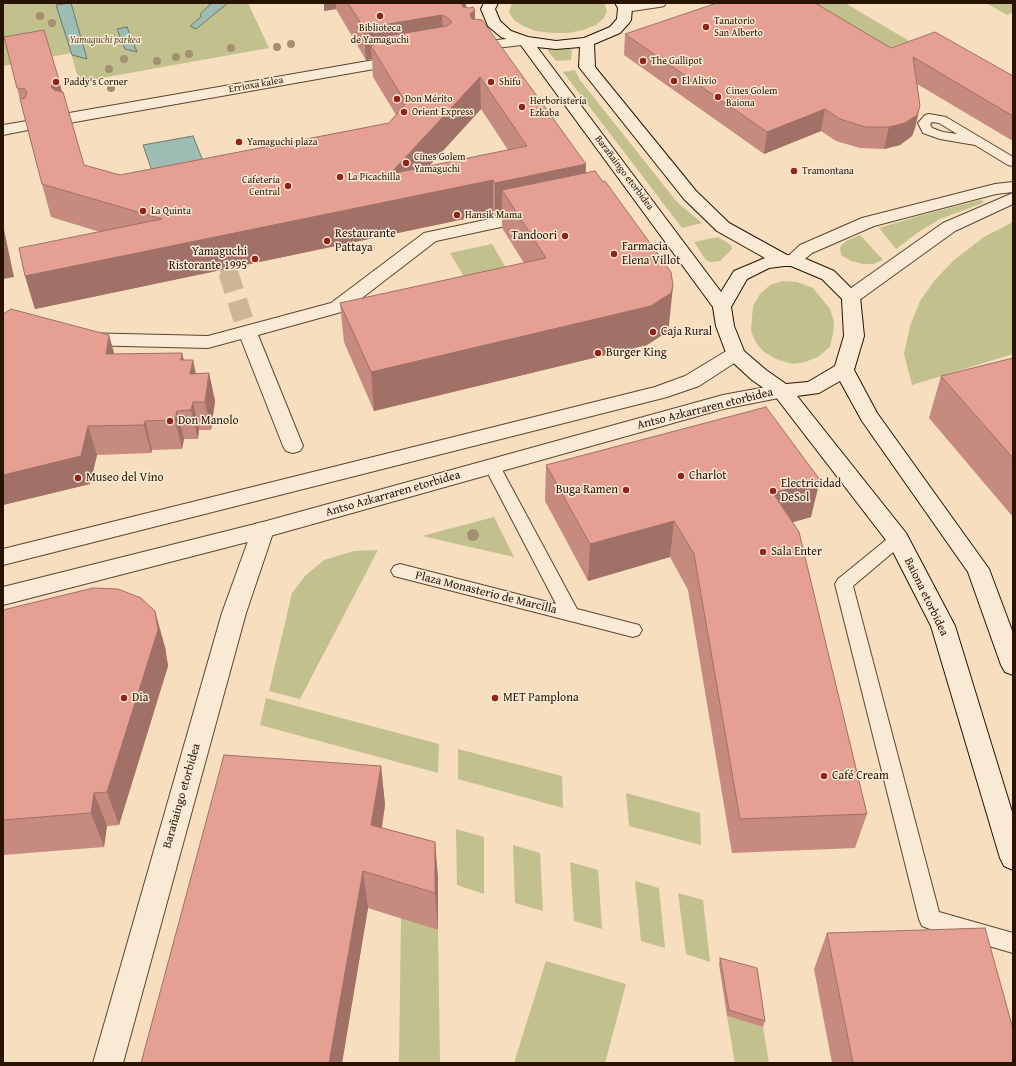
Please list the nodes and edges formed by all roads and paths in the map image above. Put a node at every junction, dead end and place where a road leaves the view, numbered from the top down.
1 (492, 3) edge
2 (659, 3) edge
3 (623, 5) edge
4 (525, 41) junction
5 (587, 42) junction
6 (479, 46) edge
7 (407, 47) edge
8 (420, 57) edge
9 (3, 118) edge
10 (3, 130) edge
11 (975, 141) dead end
12 (1013, 162) edge
13 (1013, 187) edge
14 (1013, 198) edge
15 (548, 212) edge
16 (789, 260) junction
17 (851, 297) junction
18 (722, 306) junction
19 (247, 331) junction
20 (61, 335) edge
21 (735, 354) junction
22 (844, 370) junction
23 (782, 391) junction
24 (293, 446) dead end
25 (492, 466) junction
26 (263, 530) junction
27 (898, 539) junction
28 (3, 557) edge
29 (400, 571) dead end
30 (3, 596) edge
31 (571, 615) junction
32 (633, 630) dead end
33 (1013, 665) edge
34 (1013, 858) edge
35 (1013, 943) edge
36 (108, 1063) edge

1 - 4 street
2 - 3 street
3 - 5 street
4 - 5 street
4 - 6 street
4 - 18 street, Barañaingo etorbidea
5 - 16 street
7 - 8 street, Errioxa kalea
9 - 10 street
11 - 12 lane
13 - 16 street
14 - 17 street
15 - 19 street
16 - 17 street
16 - 18 street
17 - 22 street
18 - 21 street
19 - 20 street
19 - 24 street
21 - 23 street
21 - 28 street
22 - 23 street
22 - 33 street
23 - 25 street, Antso Azkarraren etorbidea
23 - 27 street, Baiona etorbidea
25 - 26 street, Antso Azkarraren etorbidea
25 - 31 lane, Plaza Monasterio de Marcilla
26 - 30 street, Antso Azkarraren etorbidea
26 - 36 street, Barañaingo etorbidea
27 - 34 street, Baiona etorbidea
27 - 35 lane
29 - 31 lane, Plaza Monasterio de Marcilla
31 - 32 lane, Plaza Monasterio de Marcilla

